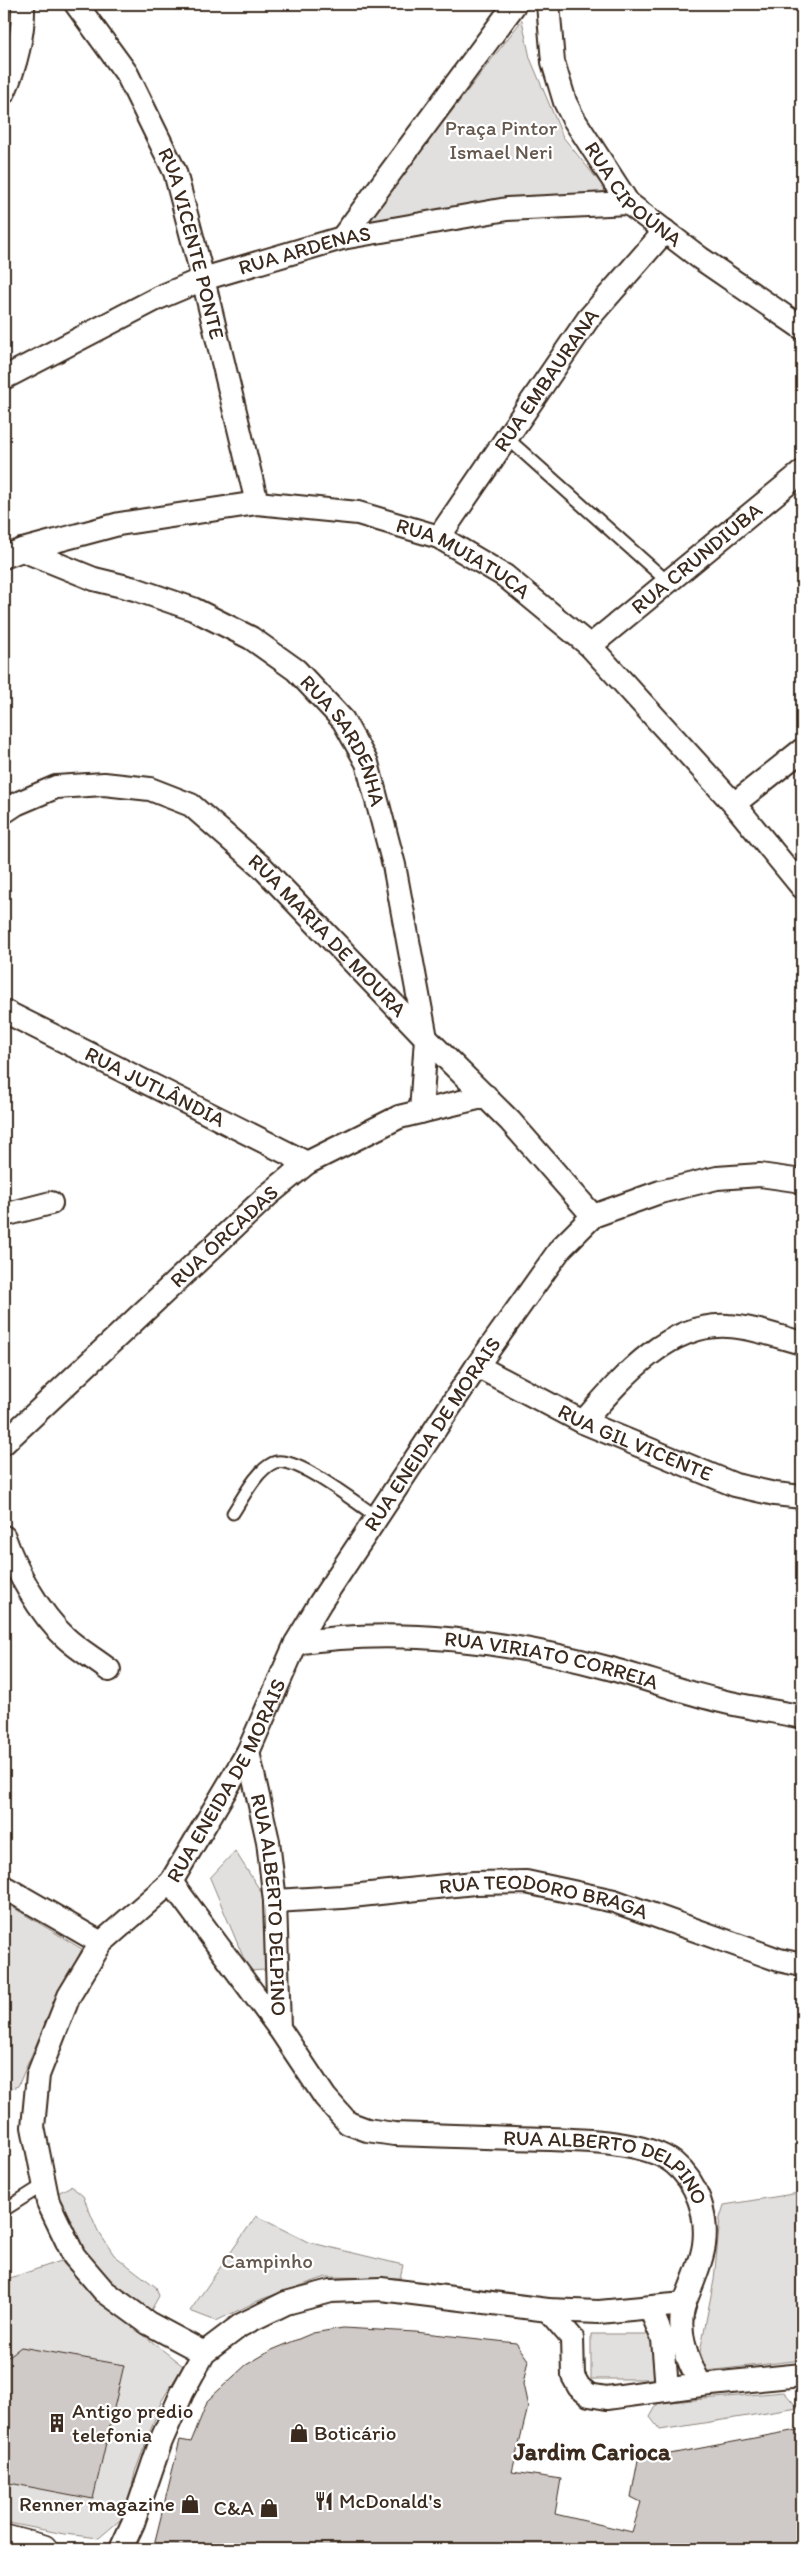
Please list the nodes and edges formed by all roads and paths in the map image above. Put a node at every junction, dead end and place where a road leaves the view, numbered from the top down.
1 (23, 4) edge
2 (76, 4) edge
3 (515, 4) edge
4 (548, 4) edge
5 (4, 92) edge
6 (628, 203) junction
7 (665, 231) junction
8 (342, 238) junction
9 (203, 279) junction
10 (802, 328) edge
11 (4, 378) edge
12 (507, 438) junction
13 (802, 472) edge
14 (257, 504) junction
15 (438, 537) junction
16 (13, 554) edge
17 (668, 582) junction
18 (590, 646) junction
19 (802, 750) edge
20 (734, 804) junction
21 (4, 812) edge
22 (802, 887) edge
23 (4, 1011) edge
24 (426, 1038) junction
25 (486, 1096) junction
26 (421, 1112) junction
27 (307, 1163) junction
28 (802, 1181) edge
29 (51, 1203) dead end
30 (4, 1215) edge
31 (593, 1216) junction
32 (802, 1344) edge
33 (477, 1366) junction
34 (583, 1422) junction
35 (4, 1443) edge
36 (802, 1497) edge
37 (233, 1513) dead end
38 (376, 1516) junction
39 (4, 1537) edge
40 (296, 1643) junction
41 (109, 1670) dead end
42 (802, 1717) edge
43 (248, 1752) junction
44 (170, 1882) junction
45 (4, 1887) edge
46 (275, 1901) junction
47 (101, 1943) junction
48 (802, 1965) edge
49 (279, 2028) junction
50 (45, 2184) junction
51 (4, 2210) edge
52 (684, 2304) junction
53 (650, 2308) junction
54 (548, 2310) junction
55 (600, 2312) junction
56 (672, 2337) junction
57 (572, 2338) junction
58 (204, 2353) junction
59 (802, 2375) edge
60 (701, 2385) junction
61 (667, 2389) junction
62 (133, 2523) junction
63 (4, 2539) edge
64 (44, 2549) edge
65 (121, 2549) edge
66 (141, 2549) edge

1 - 5 street
2 - 9 street, RUA VICENTE PONTE
3 - 8 street
4 - 6 street, RUA CIPOÚNA
6 - 7 street, RUA CIPOÚNA
6 - 8 street, RUA ARDENAS
7 - 10 street, RUA CIPOÚNA
7 - 12 street, RUA EMBAURANA
8 - 9 street, RUA ARDENAS
9 - 11 street, RUA ARDENAS
9 - 14 street, RUA VICENTE PONTE
12 - 15 street, RUA EMBAURANA
12 - 17 lane
13 - 17 street, RUA CRUNDIÚBA
14 - 15 street, RUA MUIATUCA
14 - 16 street, RUA MUIATUCA
15 - 18 street, RUA MUIATUCA
16 - 24 street, RUA SARDENHA
17 - 18 street, RUA CRUNDIÚBA
18 - 20 street, RUA MUIATUCA
19 - 20 street
20 - 22 street, RUA MUIATUCA
21 - 24 street, RUA MARIA DE MOURA
23 - 27 street, RUA JUTLÂNDIA
24 - 25 street, RUA MARIA DE MOURA
24 - 26 street, RUA SARDENHA
25 - 26 street, RUA ÓRCADAS
25 - 31 street, RUA MARIA DE MOURA
26 - 27 street, RUA ÓRCADAS
27 - 35 street, RUA ÓRCADAS
28 - 31 street, RUA ENEIDA DE MORAIS
29 - 30 street
31 - 33 street, RUA ENEIDA DE MORAIS
32 - 34 street
33 - 34 street, RUA GIL VICENTE
33 - 38 street, RUA ENEIDA DE MORAIS
34 - 36 street, RUA GIL VICENTE
37 - 38 lane
38 - 40 street, RUA ENEIDA DE MORAIS
39 - 41 street
40 - 42 street, RUA VIRIATO CORREIA
40 - 43 street, RUA ENEIDA DE MORAIS
43 - 44 street, RUA ENEIDA DE MORAIS
43 - 46 street, RUA ALBERTO DELPINO
44 - 47 street, RUA ENEIDA DE MORAIS
44 - 49 street, RUA ALBERTO DELPINO
45 - 47 street
46 - 48 street, RUA TEODORO BRAGA
46 - 49 street, RUA ALBERTO DELPINO
47 - 50 street, RUA ENEIDA DE MORAIS
49 - 52 street, RUA ALBERTO DELPINO
50 - 51 lane
50 - 58 street, RUA ENEIDA DE MORAIS
52 - 53 street
52 - 56 street
53 - 55 street
53 - 56 street
54 - 55 street
54 - 57 street
54 - 58 street
55 - 57 street
56 - 60 street
56 - 61 street
57 - 61 street
58 - 62 street
59 - 60 street
60 - 61 street
62 - 65 street
62 - 66 street
63 - 64 main road

